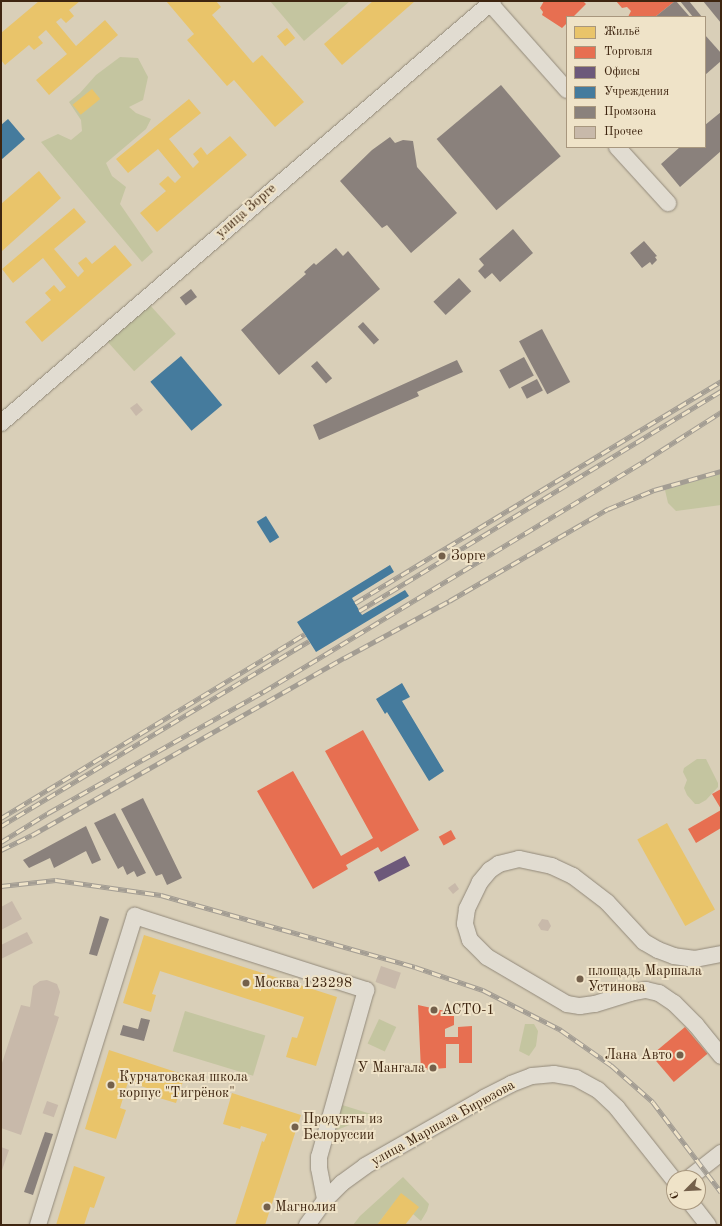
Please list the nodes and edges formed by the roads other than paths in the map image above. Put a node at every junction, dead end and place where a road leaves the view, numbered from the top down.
1 (491, 2) edge
2 (566, 89) edge
3 (619, 148) edge
4 (668, 203) dead end
5 (1, 423) edge
6 (721, 954) edge
7 (721, 1056) edge
8 (721, 1153) edge
9 (666, 1170) edge
10 (699, 1170) edge
11 (326, 1200) junction
12 (696, 1210) edge
13 (38, 1225) edge
14 (307, 1225) edge
15 (708, 1225) edge

1 - 2 street
1 - 5 street, улица Зорге
3 - 4 street
6 - 7 street
8 - 10 street
9 - 11 street, улица Маршала Бирюзова
11 - 13 street
11 - 14 street, улица Маршала Бирюзова
12 - 15 street

